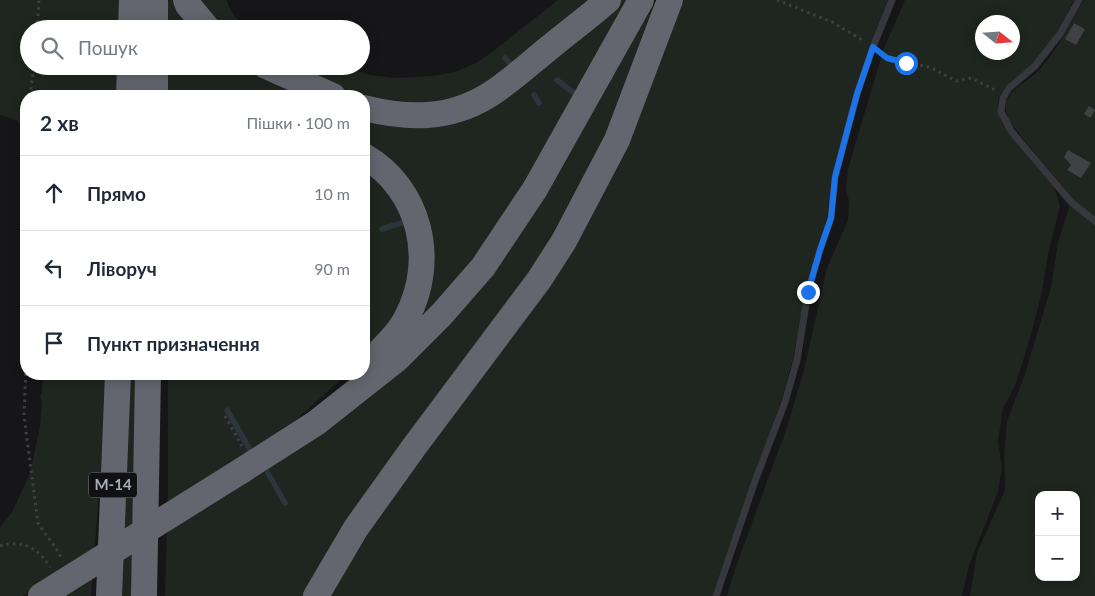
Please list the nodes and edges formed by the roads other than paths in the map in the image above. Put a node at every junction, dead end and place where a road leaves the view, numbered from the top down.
1 (132, 0) edge
2 (155, 0) edge
3 (186, 0) edge
4 (608, 0) edge
5 (640, 0) edge
6 (670, 0) edge
7 (892, 0) edge
8 (1079, 0) edge
9 (131, 20) edge
10 (155, 20) edge
11 (200, 20) edge
12 (130, 75) edge
13 (155, 75) edge
14 (286, 75) edge
15 (129, 90) edge
16 (155, 90) edge
17 (320, 90) edge
18 (370, 110) edge
19 (370, 160) edge
20 (1095, 221) edge
21 (370, 360) edge
22 (118, 380) edge
23 (148, 380) edge
24 (151, 380) edge
25 (351, 380) edge
26 (148, 399) junction
27 (316, 423) junction
28 (41, 596) edge
29 (109, 596) edge
30 (144, 596) edge
31 (316, 596) edge
32 (716, 596) edge

1 - 9 highway
2 - 10 highway
3 - 11 highway
4 - 18 highway
5 - 27 highway
6 - 31 highway
7 - 32 lane
8 - 20 lane
12 - 15 highway
13 - 16 highway
14 - 17 highway
19 - 21 highway
22 - 29 highway, М-14
23 - 26 highway, М-14
24 - 26 highway
25 - 27 highway
26 - 30 highway, М-14
27 - 28 highway, bridge

